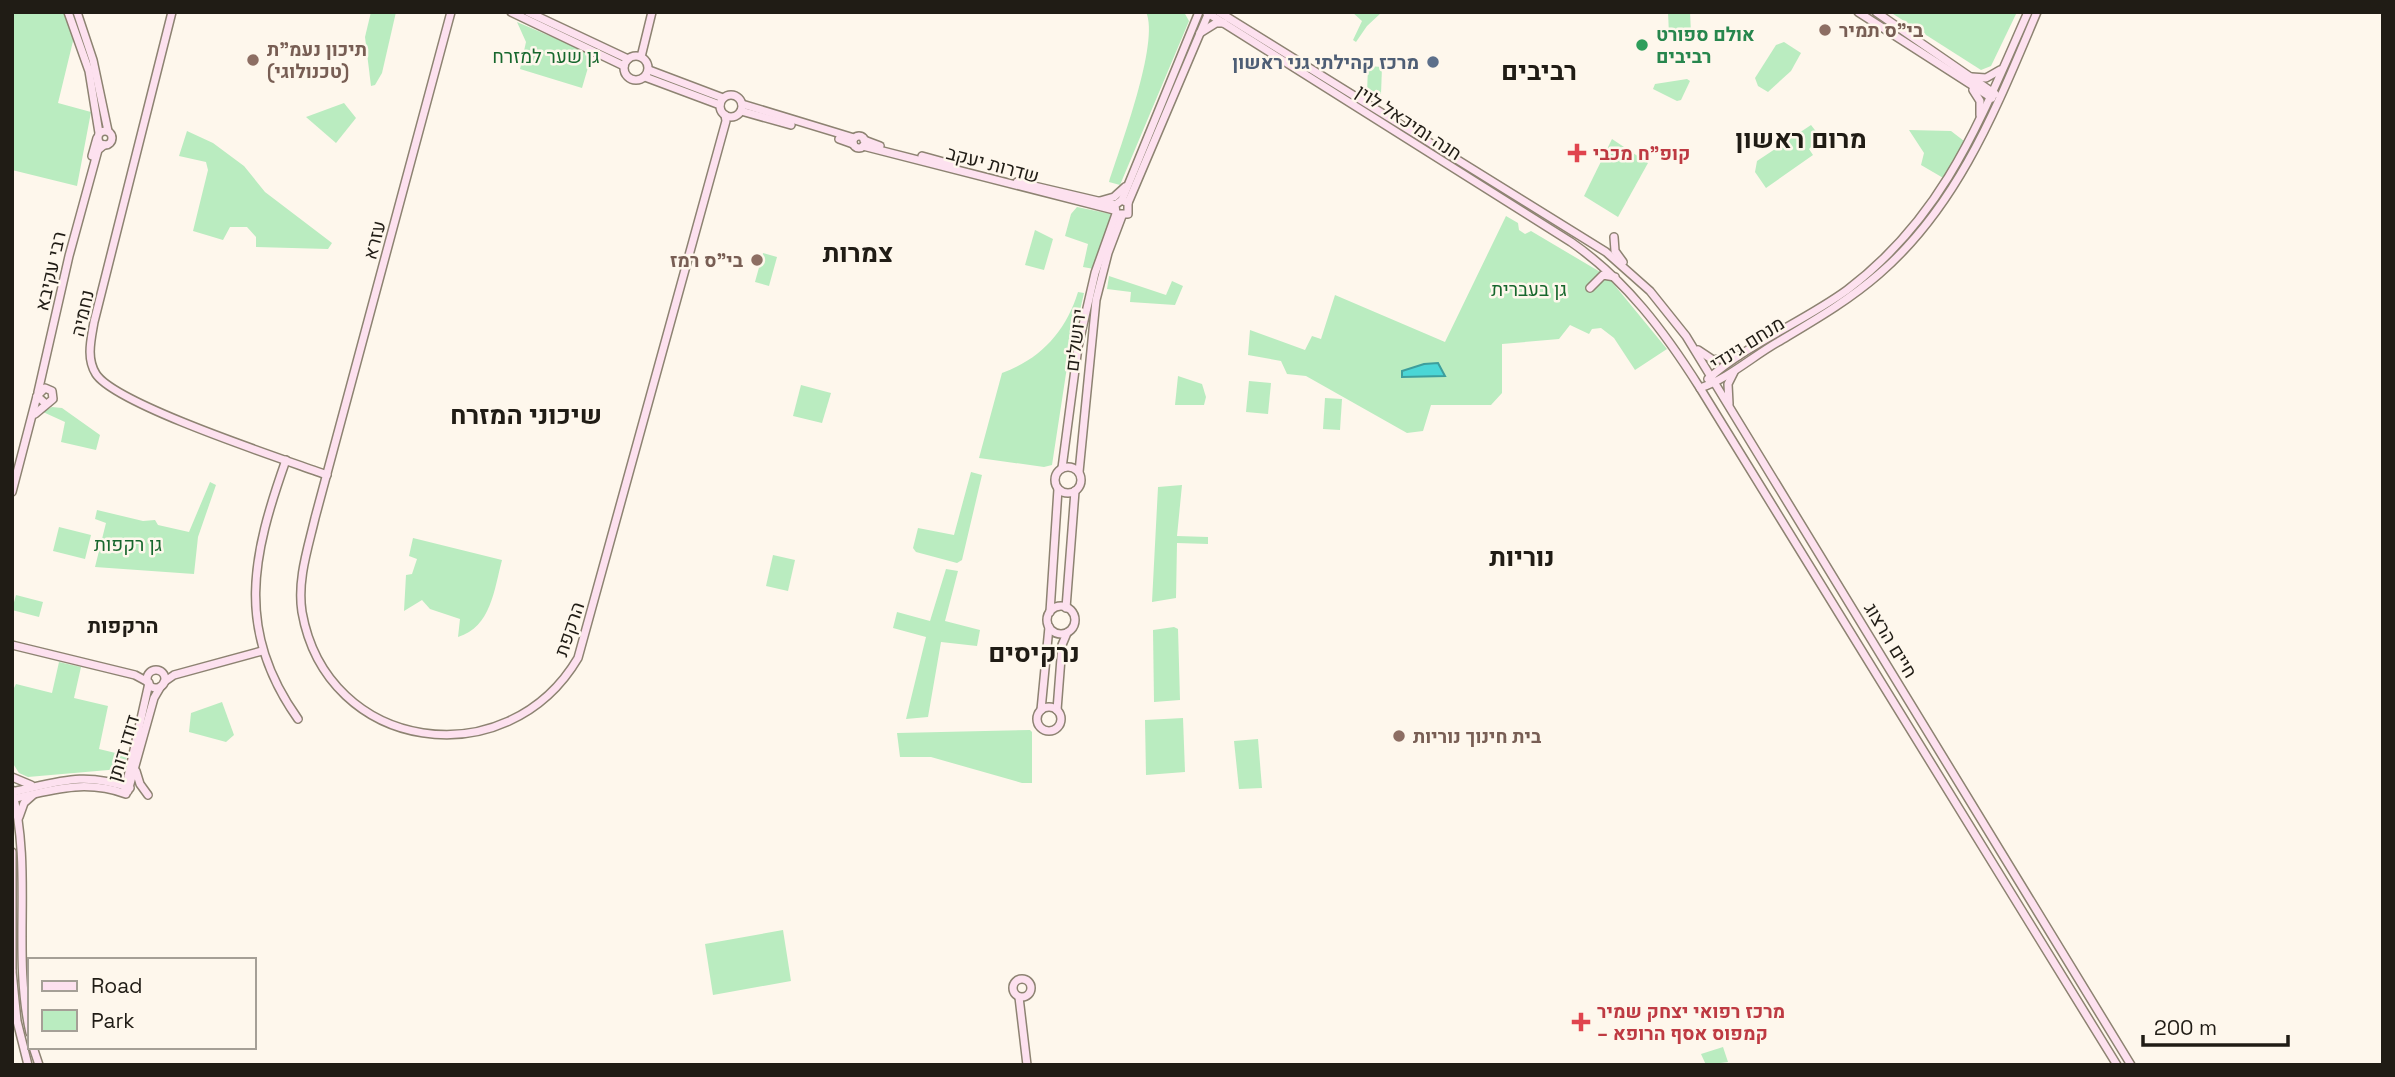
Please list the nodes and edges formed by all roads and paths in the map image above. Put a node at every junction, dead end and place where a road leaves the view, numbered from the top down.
1 (68, 12) edge
2 (77, 12) edge
3 (172, 12) edge
4 (452, 12) edge
5 (511, 12) edge
6 (528, 12) edge
7 (652, 12) edge
8 (1191, 12) edge
9 (1199, 12) edge
10 (1219, 12) edge
11 (1858, 12) edge
12 (1876, 12) edge
13 (2028, 12) edge
14 (2037, 12) edge
15 (1208, 13) edge
16 (1224, 23) junction
17 (1194, 24) junction
18 (1200, 33) junction
19 (641, 57) junction
20 (626, 62) junction
21 (2005, 64) junction
22 (647, 73) junction
23 (1968, 80) junction
24 (1991, 94) junction
25 (2000, 100) junction
26 (722, 102) junction
27 (741, 107) junction
28 (727, 117) junction
29 (1978, 123) junction
30 (108, 131) junction
31 (98, 136) junction
32 (864, 143) junction
33 (104, 145) junction
34 (1132, 177) junction
35 (86, 188) junction
36 (1096, 202) junction
37 (1120, 208) junction
38 (1614, 237) dead end
39 (1601, 248) joint
40 (1595, 259) joint
41 (1618, 279) junction
42 (1637, 279) junction
43 (1590, 288) dead end
44 (1686, 336) junction
45 (1745, 358) junction
46 (45, 362) junction
47 (1713, 380) junction
48 (1700, 387) junction
49 (49, 389) junction
50 (38, 394) junction
51 (46, 404) junction
52 (1732, 415) junction
53 (28, 428) junction
54 (286, 460) junction
55 (1062, 468) junction
56 (1079, 472) junction
57 (327, 475) junction
58 (1058, 489) junction
59 (1075, 491) junction
60 (12, 492) edge
61 (1066, 608) junction
62 (1049, 612) junction
63 (1049, 626) junction
64 (1067, 633) junction
65 (12, 645) edge
66 (262, 651) junction
67 (152, 671) junction
68 (162, 672) junction
69 (128, 674) junction
70 (174, 675) junction
71 (148, 682) junction
72 (162, 684) junction
73 (1041, 710) junction
74 (1057, 710) junction
75 (298, 719) dead end
76 (133, 765) junction
77 (12, 778) edge
78 (104, 779) junction
79 (41, 788) junction
80 (127, 789) junction
81 (13, 794) edge
82 (148, 795) dead end
83 (19, 821) junction
84 (12, 852) edge
85 (12, 970) edge
86 (1022, 997) dead end
87 (28, 1020) edge
88 (28, 1065) edge
89 (1027, 1065) edge
90 (2117, 1065) edge
91 (2131, 1065) edge

1 - 31 street
2 - 30 street
3 - 54 street, נחמיה
4 - 57 street, עזרא
5 - 20 street
6 - 20 street
7 - 19 street
8 - 17 street
9 - 17 street, ירושלים
10 - 39 street, חנה ומיכאל לוין
11 - 23 street
12 - 23 street
13 - 21 street, מנחם גינדי
14 - 25 street, מנחם גינדי
15 - 16 street, חנה ומיכאל לוין
15 - 18 street, ירושלים
16 - 18 street
16 - 40 street, חנה ומיכאל לוין
17 - 34 street, ירושלים
18 - 37 street, ירושלים
19 - 20 street
19 - 22 street
20 - 22 street
21 - 23 street
21 - 24 street, מנחם גינדי
22 - 26 street
23 - 24 street
23 - 29 street
24 - 25 street
24 - 29 street, מנחם גינדי
25 - 45 street, מנחם גינדי
26 - 27 street
26 - 28 street
27 - 28 street
27 - 32 street
28 - 57 street, הרקפת
29 - 45 street, מנחם גינדי
30 - 31 street
30 - 33 street
31 - 33 street
31 - 35 street
32 - 36 street, שדרות יעקב
32 - 37 street, שדרות יעקב
33 - 35 street
34 - 36 street
34 - 37 street, ירושלים
35 - 46 street, רבי עקיבא
36 - 37 street, שדרות יעקב
37 - 55 street, ירושלים
37 - 56 street, ירושלים
38 - 42 street
39 - 42 street, חיים הרצוג
40 - 41 street, חיים הרצוג
41 - 43 street
41 - 48 street, חיים הרצוג
42 - 44 street, חיים הרצוג
44 - 45 street
44 - 47 street, חיים הרצוג
45 - 47 street, מנחם גינדי
45 - 52 street
46 - 49 street, רבי עקיבא
46 - 50 street, רבי עקיבא
47 - 48 street, מנחם גינדי
47 - 52 street, חיים הרצוג
48 - 90 street, חיים הרצוג
49 - 50 street
49 - 51 street, רבי עקיבא
50 - 51 street
50 - 53 street, רבי עקיבא
51 - 53 street, רבי עקיבא
52 - 91 street, חיים הרצוג
53 - 60 street, רבי עקיבא
54 - 57 street, נחמיה
54 - 66 street
55 - 56 street
55 - 58 street
56 - 59 street
58 - 59 street
58 - 62 street
59 - 61 street
61 - 62 street
61 - 64 street
62 - 63 street
63 - 64 street
63 - 73 street
64 - 74 street
65 - 69 street
66 - 70 street
66 - 75 street
67 - 68 street
67 - 69 street
67 - 71 street, דודו דותן
68 - 70 street
68 - 72 street
69 - 71 street
70 - 72 street
71 - 72 street
71 - 76 street, דודו דותן
72 - 76 street, דודו דותן
73 - 74 street
73 - 74 street
76 - 78 street
76 - 80 street, דודו דותן
76 - 82 street
77 - 79 street
78 - 79 street
78 - 80 street
79 - 80 street
79 - 81 street
79 - 83 street
81 - 83 street
83 - 87 street
84 - 85 street
85 - 88 street
86 - 89 street

